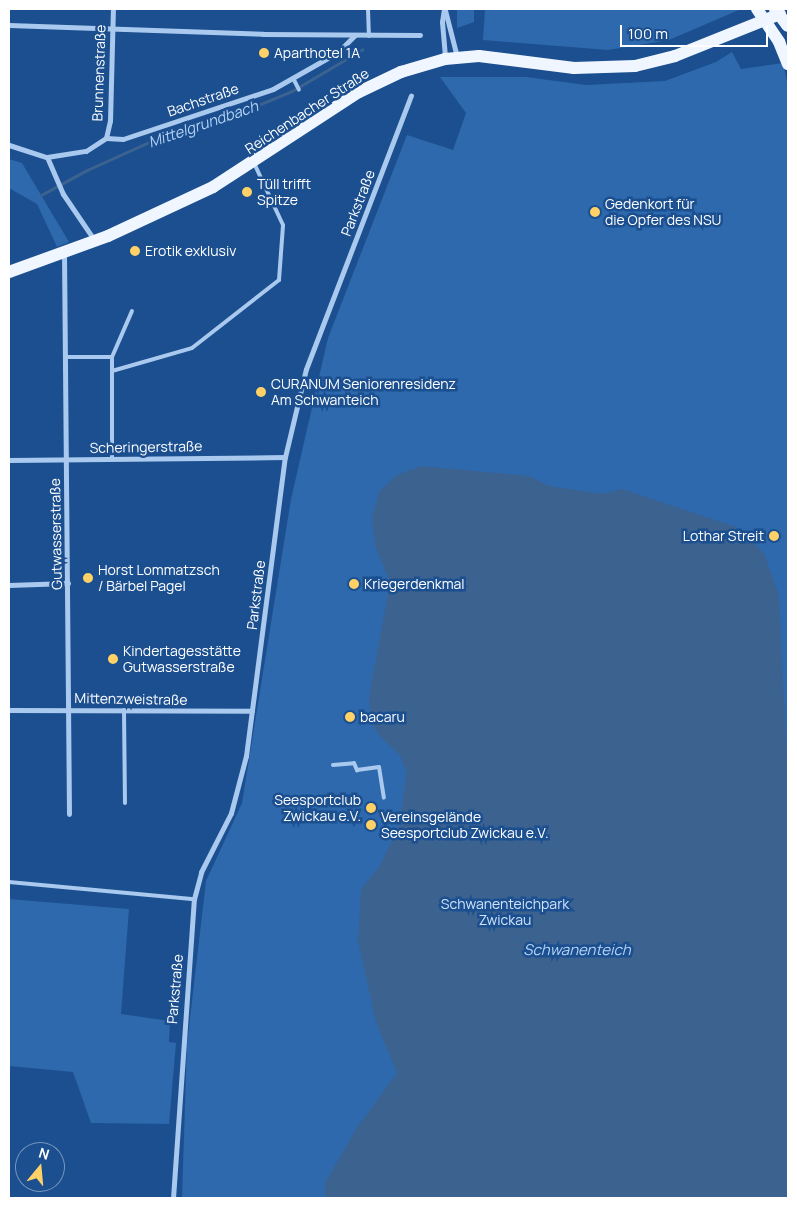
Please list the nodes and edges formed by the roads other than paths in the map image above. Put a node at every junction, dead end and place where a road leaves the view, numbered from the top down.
1 (113, 9) edge
2 (368, 9) edge
3 (445, 9) edge
4 (757, 9) edge
5 (778, 11) edge
6 (766, 20) junction
7 (9, 25) edge
8 (788, 26) edge
9 (112, 28) junction
10 (355, 35) junction
11 (420, 35) dead end
12 (368, 36) junction
13 (451, 58) junction
14 (788, 64) edge
15 (293, 78) junction
16 (298, 90) dead end
17 (411, 96) dead end
18 (106, 138) junction
19 (9, 145) edge
20 (47, 157) junction
21 (254, 163) junction
22 (95, 242) junction
23 (64, 253) junction
24 (9, 272) edge
25 (132, 311) dead end
26 (67, 357) junction
27 (112, 357) junction
28 (112, 371) junction
29 (285, 457) junction
30 (112, 458) junction
31 (9, 460) edge
32 (66, 460) junction
33 (68, 583) junction
34 (9, 585) edge
35 (69, 709) junction
36 (9, 710) edge
37 (124, 710) junction
38 (252, 711) junction
39 (334, 765) dead end
40 (384, 798) dead end
41 (125, 803) dead end
42 (69, 814) dead end
43 (9, 882) edge
44 (194, 900) junction
45 (173, 1198) edge

1 - 9 street, Brunnenstraße
2 - 12 lane
3 - 13 street
3 - 13 street
4 - 6 main road
5 - 6 main road, Reichenbacher Straße
5 - 8 main road
6 - 13 main road, Reichenbacher Straße
6 - 14 main road
7 - 9 street
9 - 10 street
9 - 18 street, Brunnenstraße
10 - 12 street
10 - 15 street, Bachstraße
11 - 12 street
13 - 21 main road, Reichenbacher Straße
15 - 16 lane
15 - 18 street, Bachstraße
17 - 29 street, Parkstraße
18 - 20 street, Bachstraße
19 - 20 street, Bachstraße
20 - 22 street
21 - 22 main road, Reichenbacher Straße
21 - 28 lane
22 - 23 main road, Reichenbacher Straße
23 - 24 main road, Reichenbacher Straße
23 - 26 street, Gutwasserstraße
25 - 27 lane
26 - 27 lane
26 - 32 street, Gutwasserstraße
27 - 28 lane
28 - 30 lane
29 - 30 street, Scheringerstraße
29 - 38 street, Parkstraße
30 - 32 street, Scheringerstraße
31 - 32 street, Scheringerstraße
32 - 33 street, Gutwasserstraße
33 - 34 street
33 - 35 street, Gutwasserstraße
35 - 36 street, Mittenzweistraße
35 - 37 street, Mittenzweistraße
35 - 42 street, Gutwasserstraße
37 - 38 street, Mittenzweistraße
37 - 41 lane
38 - 44 street, Parkstraße
39 - 40 lane
43 - 44 lane
44 - 45 street, Parkstraße

